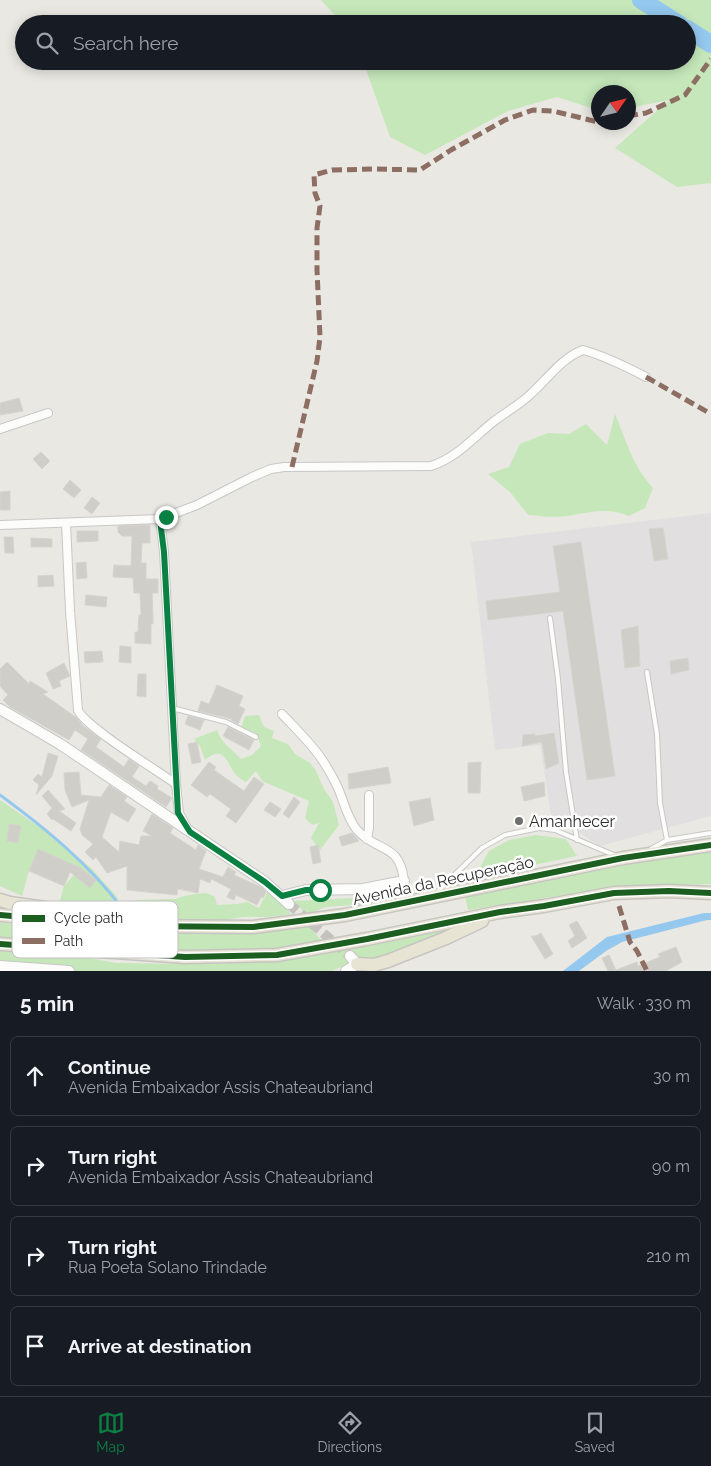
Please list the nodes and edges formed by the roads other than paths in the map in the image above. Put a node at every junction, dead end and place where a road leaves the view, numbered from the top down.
1 (646, 377) dead end
2 (48, 413) dead end
3 (0, 429) edge
4 (160, 520) junction
5 (66, 523) junction
6 (0, 525) edge
7 (550, 618) dead end
8 (647, 672) dead end
9 (172, 708) junction
10 (0, 709) edge
11 (282, 714) dead end
12 (256, 737) dead end
13 (176, 784) junction
14 (369, 795) dead end
15 (190, 832) junction
16 (711, 833) edge
17 (367, 839) junction
18 (577, 840) junction
19 (667, 840) junction
20 (711, 845) edge
21 (640, 855) junction
22 (624, 858) junction
23 (404, 881) junction
24 (711, 893) edge
25 (282, 896) junction
26 (432, 897) junction
27 (406, 902) junction
28 (289, 904) tunnel mouth
29 (500, 912) junction
30 (178, 926) edge
31 (178, 958) edge
32 (351, 964) tunnel mouth
33 (0, 966) edge
34 (377, 968) edge
35 (69, 971) edge

1 - 4 street
2 - 3 street
4 - 5 street
4 - 9 street
5 - 6 street
5 - 13 street
7 - 18 lane
8 - 19 lane
9 - 12 lane
9 - 13 street
10 - 15 main road
11 - 17 street
13 - 15 street
14 - 17 street
15 - 25 main road
16 - 19 lane
17 - 23 street
18 - 22 lane
18 - 26 lane
19 - 21 lane
20 - 21 highway, Avenida da Recuperação
21 - 22 highway, Avenida da Recuperação
22 - 26 highway, Avenida da Recuperação
23 - 25 main road
23 - 27 main road
24 - 29 highway
25 - 28 main road
26 - 27 highway, Avenida da Recuperação
27 - 30 highway, Avenida da Recuperação
29 - 31 highway
29 - 34 highway
32 - 34 highway
33 - 35 main road

